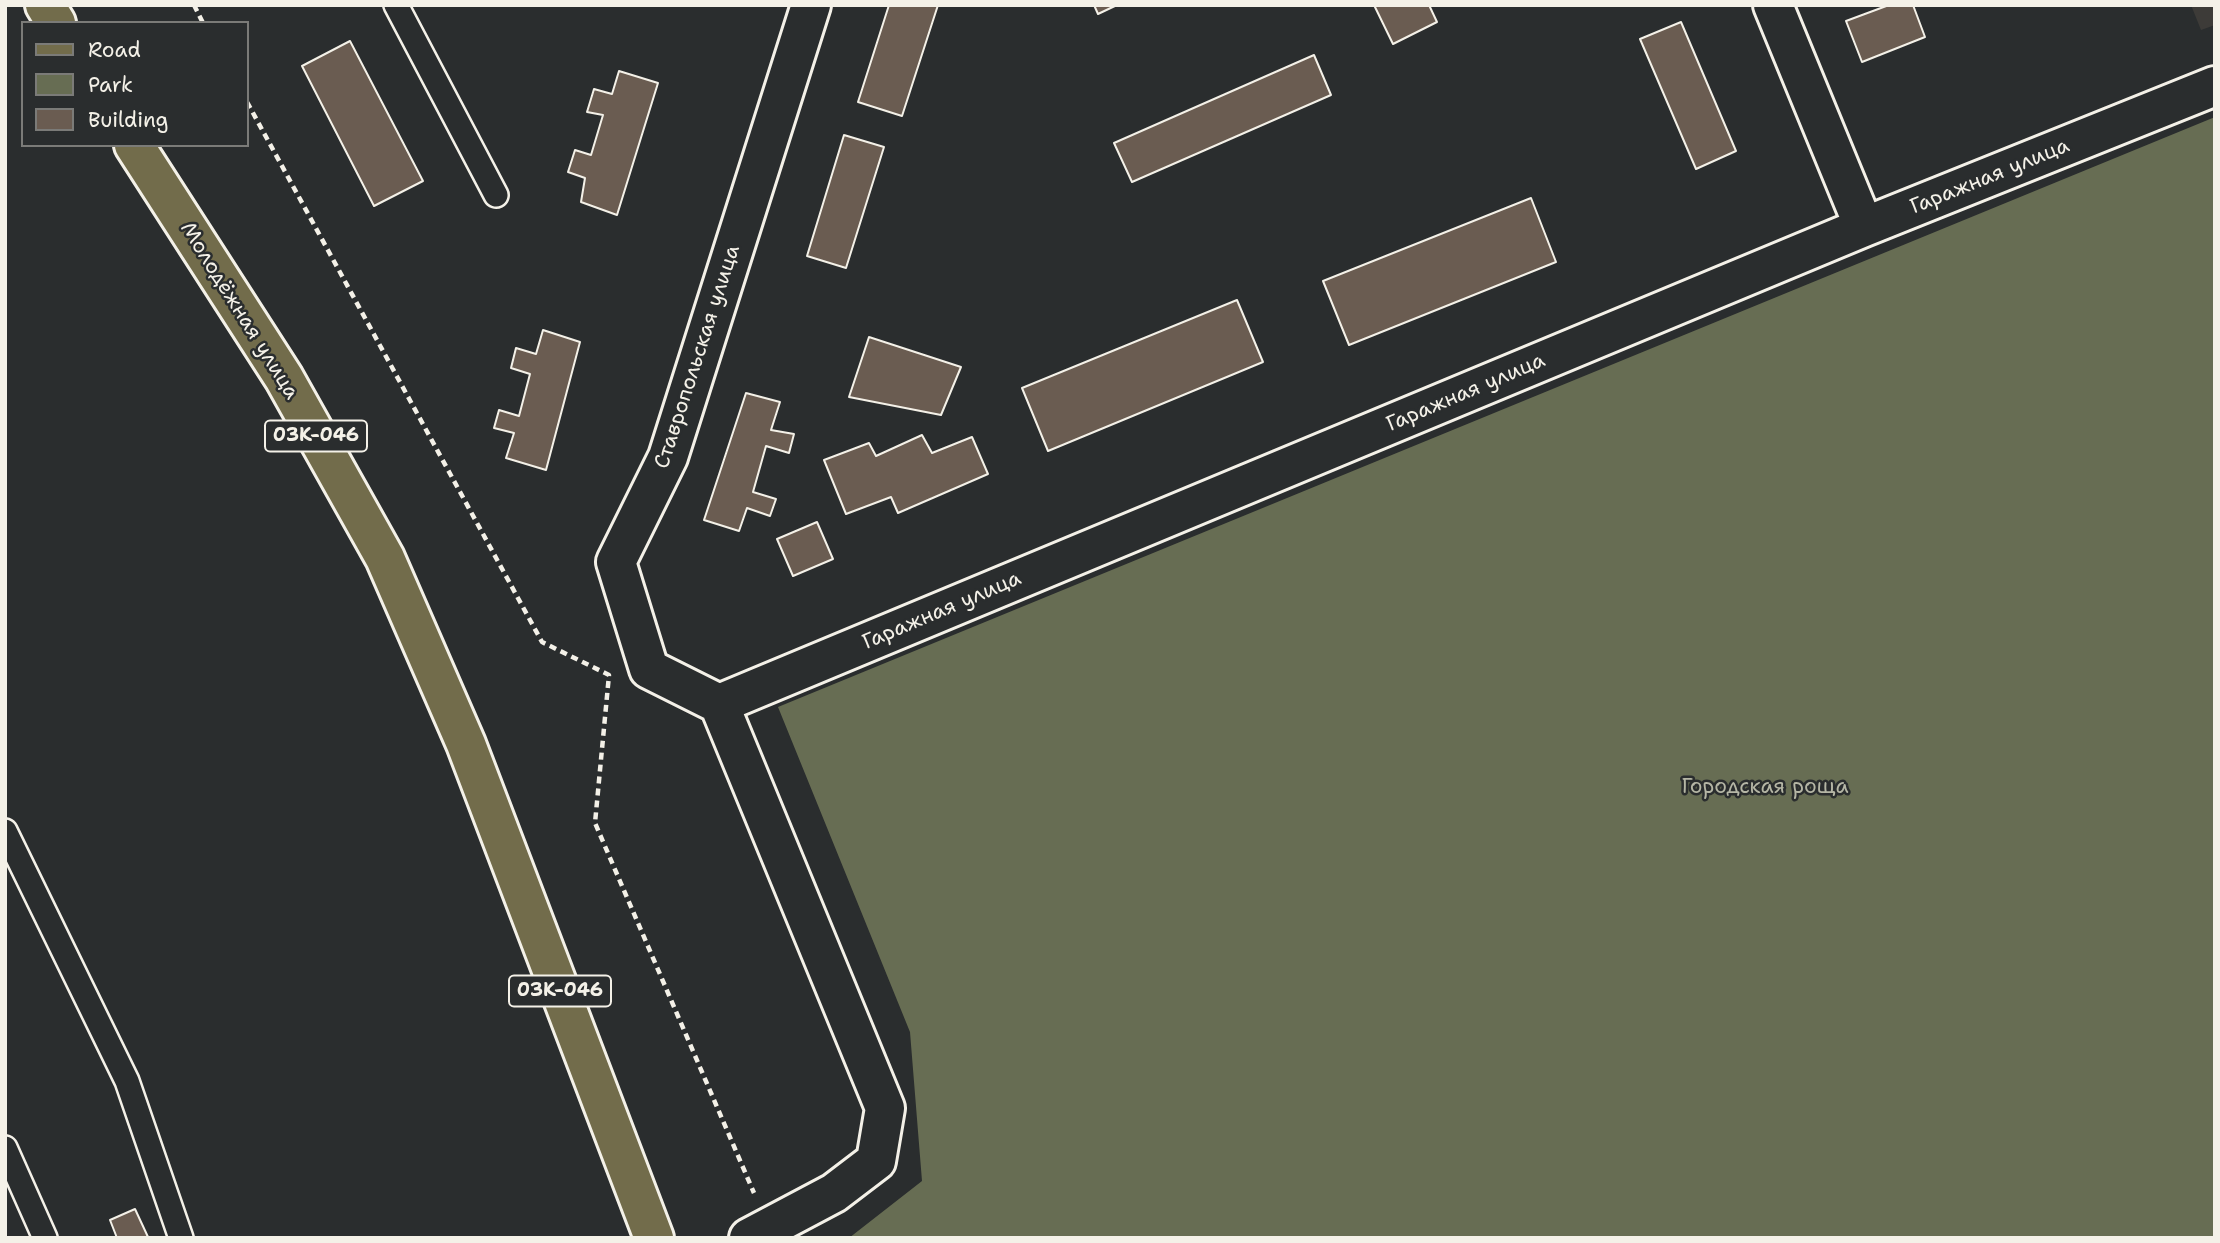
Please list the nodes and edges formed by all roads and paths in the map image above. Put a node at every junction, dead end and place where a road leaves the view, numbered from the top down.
1 (45, 5) edge
2 (194, 5) edge
3 (396, 5) edge
4 (811, 5) edge
5 (1773, 5) edge
6 (55, 21) edge
7 (202, 21) edge
8 (2208, 89) edge
9 (248, 104) edge
10 (136, 147) edge
11 (496, 195) dead end
12 (1864, 227) junction
13 (719, 704) junction
14 (5, 831) edge
15 (5, 1148) edge
16 (759, 1233) edge
17 (45, 1238) edge
18 (181, 1238) edge
19 (654, 1238) edge

1 - 6 main road
2 - 7 path
3 - 11 lane
4 - 13 street, Ставропольская улица
5 - 12 street
8 - 12 street, Гаражная улица
9 - 16 path
10 - 19 main road, Молодёжная улица / 03К-046
12 - 13 street, Гаражная улица
13 - 16 street
14 - 18 lane
15 - 17 lane

